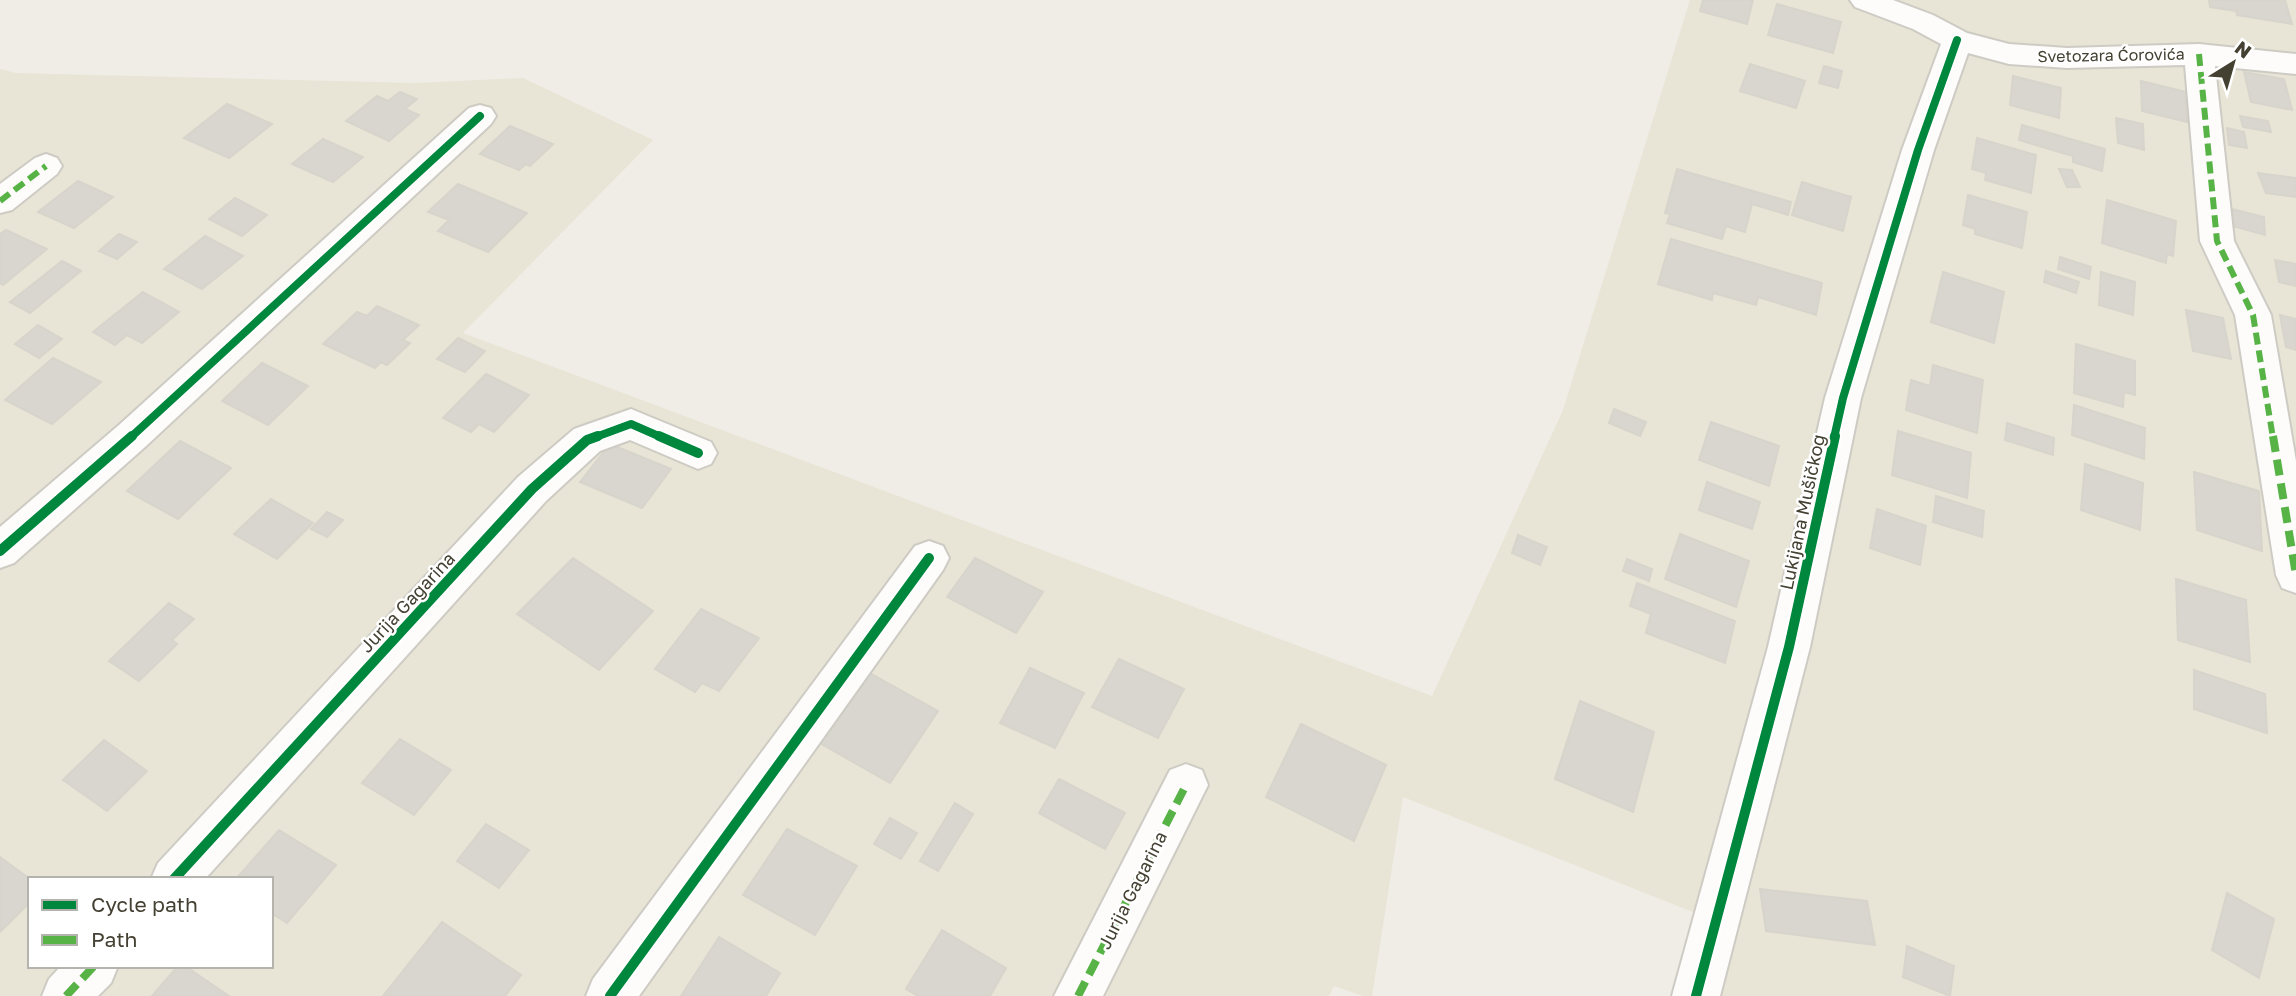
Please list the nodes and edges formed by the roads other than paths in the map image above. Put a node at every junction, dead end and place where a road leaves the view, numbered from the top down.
1 (1865, 0) edge
2 (1957, 40) junction
3 (2199, 54) junction
4 (2296, 64) edge
5 (480, 116) dead end
6 (46, 166) dead end
7 (0, 201) edge
8 (698, 453) dead end
9 (0, 551) edge
10 (929, 558) dead end
11 (2296, 575) edge
12 (1186, 785) dead end
13 (176, 877) edge
14 (92, 968) edge
15 (66, 996) edge
16 (610, 996) edge
17 (1078, 996) edge
18 (1696, 996) edge

1 - 2 street, Svetozara Ćorovića
2 - 3 street, Svetozara Ćorovića
2 - 18 street, Lukijana Mušičkog
3 - 4 street, Svetozara Ćorovića
3 - 11 street, Svetozara Ćorovića
5 - 9 street
6 - 7 street
8 - 13 street, Jurija Gagarina
10 - 16 street
12 - 17 street, Jurija Gagarina
14 - 15 street

